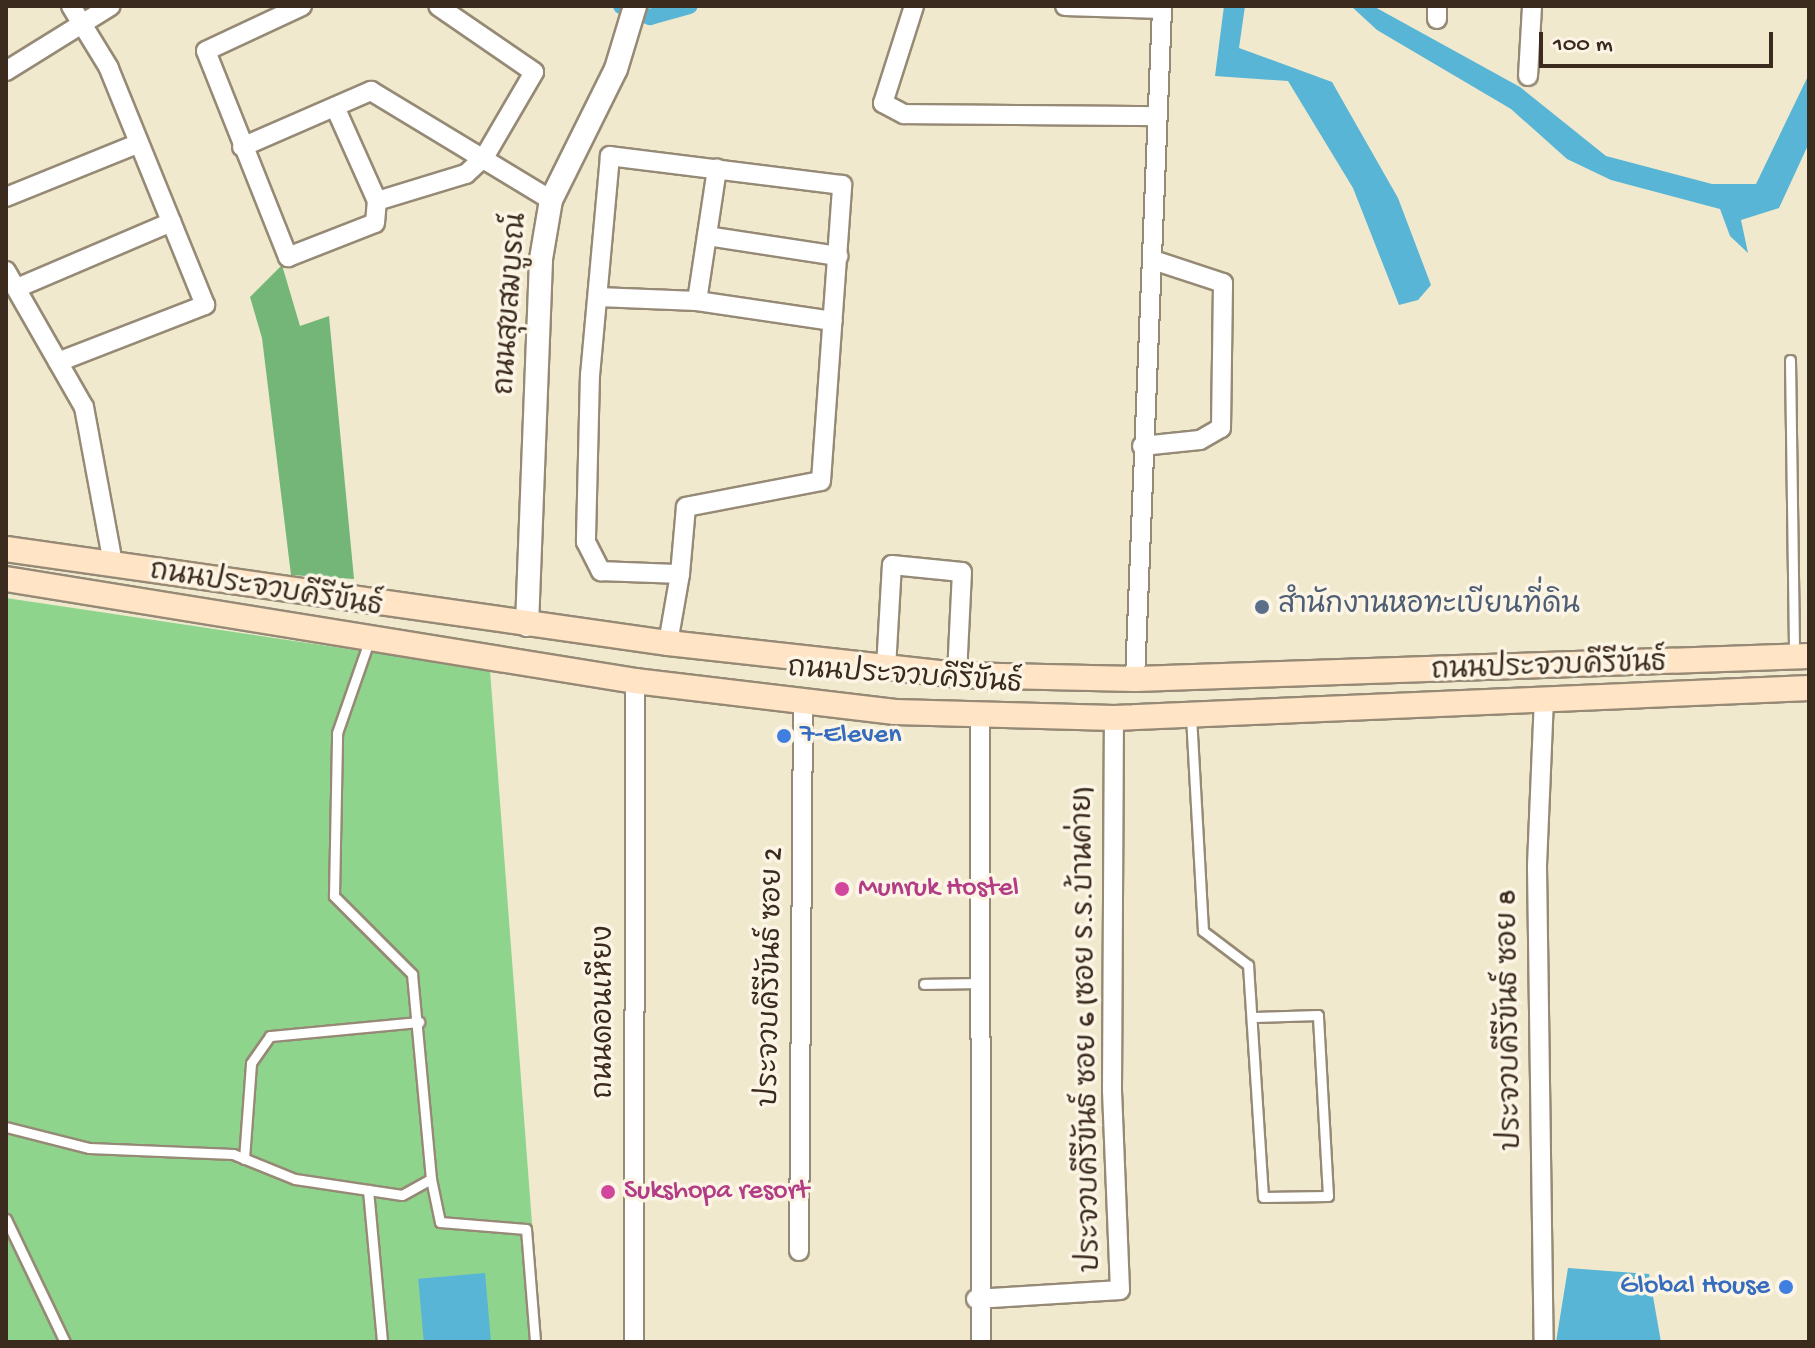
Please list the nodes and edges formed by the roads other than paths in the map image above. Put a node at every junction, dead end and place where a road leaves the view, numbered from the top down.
1 (71, 6) edge
2 (111, 6) edge
3 (302, 6) edge
4 (438, 6) edge
5 (635, 6) edge
6 (914, 6) edge
7 (1065, 6) edge
8 (1532, 6) edge
9 (83, 25) junction
10 (6, 71) edge
11 (1528, 76) dead end
12 (335, 107) junction
13 (1158, 116) junction
14 (137, 144) junction
15 (242, 147) junction
16 (485, 156) junction
17 (717, 169) junction
18 (6, 197) edge
19 (551, 200) junction
20 (377, 201) junction
21 (172, 222) junction
22 (707, 236) junction
23 (838, 256) junction
24 (1153, 260) junction
25 (6, 271) edge
26 (17, 288) junction
27 (598, 297) junction
28 (697, 301) junction
29 (833, 321) junction
30 (1790, 360) dead end
31 (58, 362) junction
32 (1142, 446) junction
33 (6, 549) edge
34 (113, 564) junction
35 (680, 574) junction
36 (6, 579) edge
37 (527, 625) junction
38 (370, 638) junction
39 (668, 643) junction
40 (1801, 657) edge
41 (886, 668) junction
42 (957, 675) junction
43 (1135, 679) junction
44 (635, 681) junction
45 (1809, 688) edge
46 (1544, 698) junction
47 (803, 704) junction
48 (980, 715) junction
49 (1191, 716) junction
50 (1114, 718) junction
51 (976, 983) junction
52 (924, 984) dead end
53 (1255, 1017) junction
54 (419, 1022) junction
55 (6, 1127) edge
56 (244, 1159) junction
57 (431, 1179) junction
58 (368, 1190) junction
59 (6, 1219) edge
60 (799, 1251) dead end
61 (976, 1299) junction
62 (65, 1342) edge
63 (382, 1342) edge
64 (535, 1342) edge
65 (634, 1342) edge
66 (981, 1342) edge
67 (1544, 1342) edge

1 - 9 street
2 - 9 street
3 - 15 street
4 - 16 street
5 - 19 street, ถนนสุขสมบูรณ์
6 - 13 street
7 - 13 street
8 - 11 street
9 - 10 street
9 - 14 street
12 - 15 street
12 - 16 street
12 - 20 street
13 - 24 street
14 - 18 street
14 - 21 street
15 - 20 street
16 - 19 street
16 - 20 street
17 - 22 street
17 - 23 street
17 - 27 street
19 - 37 street, ถนนสุขสมบูรณ์
21 - 26 street
21 - 31 street
22 - 23 street
22 - 28 street
23 - 29 street
24 - 32 street
24 - 32 street
25 - 26 street
26 - 31 street
27 - 28 street
27 - 35 street
28 - 29 street
29 - 35 street
30 - 40 lane
31 - 34 street
32 - 43 street
33 - 34 main road, ถนนประจวบคีรีขันธ์
34 - 37 main road, ถนนประจวบคีรีขันธ์
35 - 39 street
36 - 38 main road, ถนนประจวบคีรีขันธ์
37 - 39 main road, ถนนประจวบคีรีขันธ์
38 - 44 main road, ถนนประจวบคีรีขันธ์
38 - 54 lane
39 - 41 main road, ถนนประจวบคีรีขันธ์
40 - 43 main road, ถนนประจวบคีรีขันธ์
41 - 42 main road, ถนนประจวบคีรีขันธ์
41 - 42 street
42 - 43 main road, ถนนประจวบคีรีขันธ์
44 - 47 main road, ถนนประจวบคีรีขันธ์
44 - 65 street, ถนนดอนเหียง
45 - 46 main road, ถนนประจวบคีรีขันธ์
46 - 49 main road, ถนนประจวบคีรีขันธ์
46 - 67 street, ประจวบคีรีขันธ์ ซอย 8
47 - 48 main road, ถนนประจวบคีรีขันธ์
47 - 60 street, ประจวบคีรีขันธ์ ซอย 2
48 - 50 main road, ถนนประจวบคีรีขันธ์
48 - 51 street
49 - 50 main road, ถนนประจวบคีรีขันธ์
49 - 53 lane
50 - 61 street, ประจวบคีรีขันธ์ ซอย 6 (ซอย ร.ร.บ้านค่าย)
51 - 52 lane
51 - 61 street
53 - 53 lane
54 - 56 lane
54 - 57 lane
55 - 56 lane
56 - 58 lane
57 - 58 lane
57 - 64 lane
58 - 63 lane
59 - 62 lane
61 - 66 street

